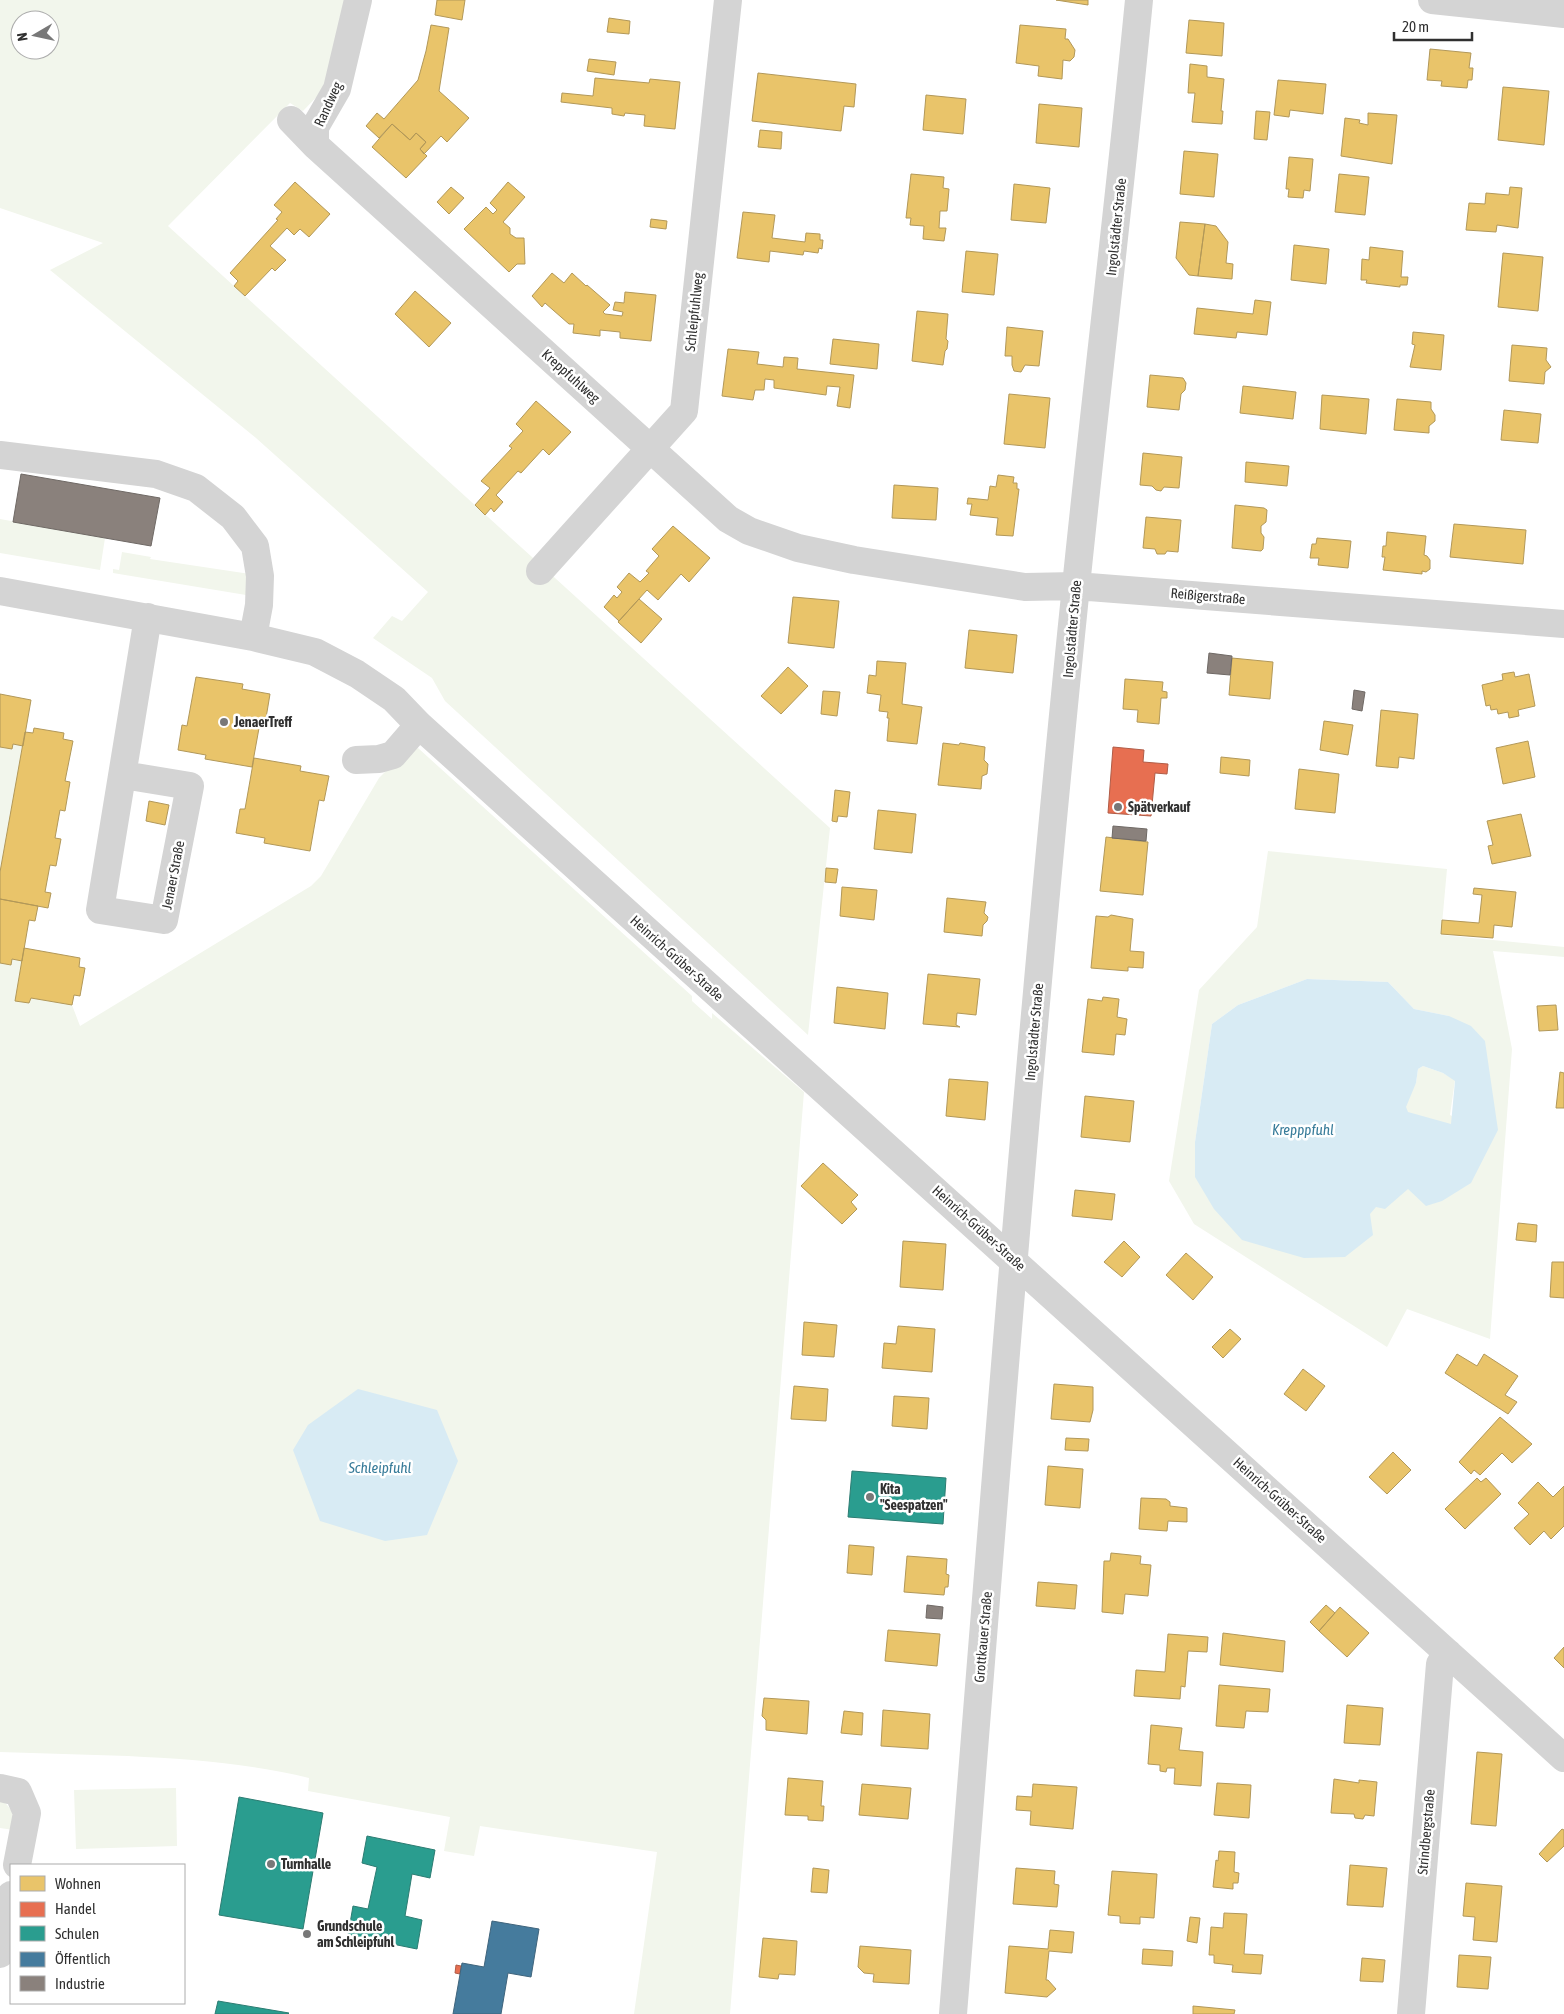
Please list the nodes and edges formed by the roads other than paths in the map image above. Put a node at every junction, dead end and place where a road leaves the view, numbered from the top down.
1 (358, 0) edge
2 (728, 0) edge
3 (1139, 0) edge
4 (1432, 0) edge
5 (1564, 14) edge
6 (291, 120) dead end
7 (315, 145) junction
8 (650, 448) junction
9 (0, 455) edge
10 (854, 560) joint
11 (540, 571) dead end
12 (1076, 586) junction
13 (0, 590) edge
14 (148, 617) junction
15 (1564, 624) edge
16 (253, 637) junction
17 (418, 725) junction
18 (356, 760) dead end
19 (123, 775) junction
20 (1013, 1259) junction
21 (1448, 1653) junction
22 (1564, 1758) edge
23 (0, 1788) edge
24 (17, 1864) edge
25 (10, 1900) edge
26 (0, 1954) edge
27 (954, 2014) edge
28 (1411, 2014) edge

1 - 7 street, Randweg
2 - 8 street, Schleipfuhlweg
3 - 12 street, Ingolstädter Straße
4 - 5 street
6 - 7 street, Randweg
7 - 8 street, Kreppfuhlweg
8 - 10 street, Kreppfuhlweg
8 - 11 street, Schleipfuhlweg
9 - 16 street
10 - 12 street, Reißigerstraße
12 - 15 street, Reißigerstraße
12 - 20 street, Ingolstädter Straße
13 - 14 street
14 - 16 street
14 - 19 street, Jenaer Straße
16 - 17 street, Heinrich-Grüber-Straße
17 - 18 street
17 - 20 street, Heinrich-Grüber-Straße
19 - 19 street, Jenaer Straße
20 - 21 street, Heinrich-Grüber-Straße
20 - 27 street, Grottkauer Straße
21 - 22 street, Heinrich-Grüber-Straße
21 - 28 street, Strindbergstraße
23 - 24 street
25 - 26 street

